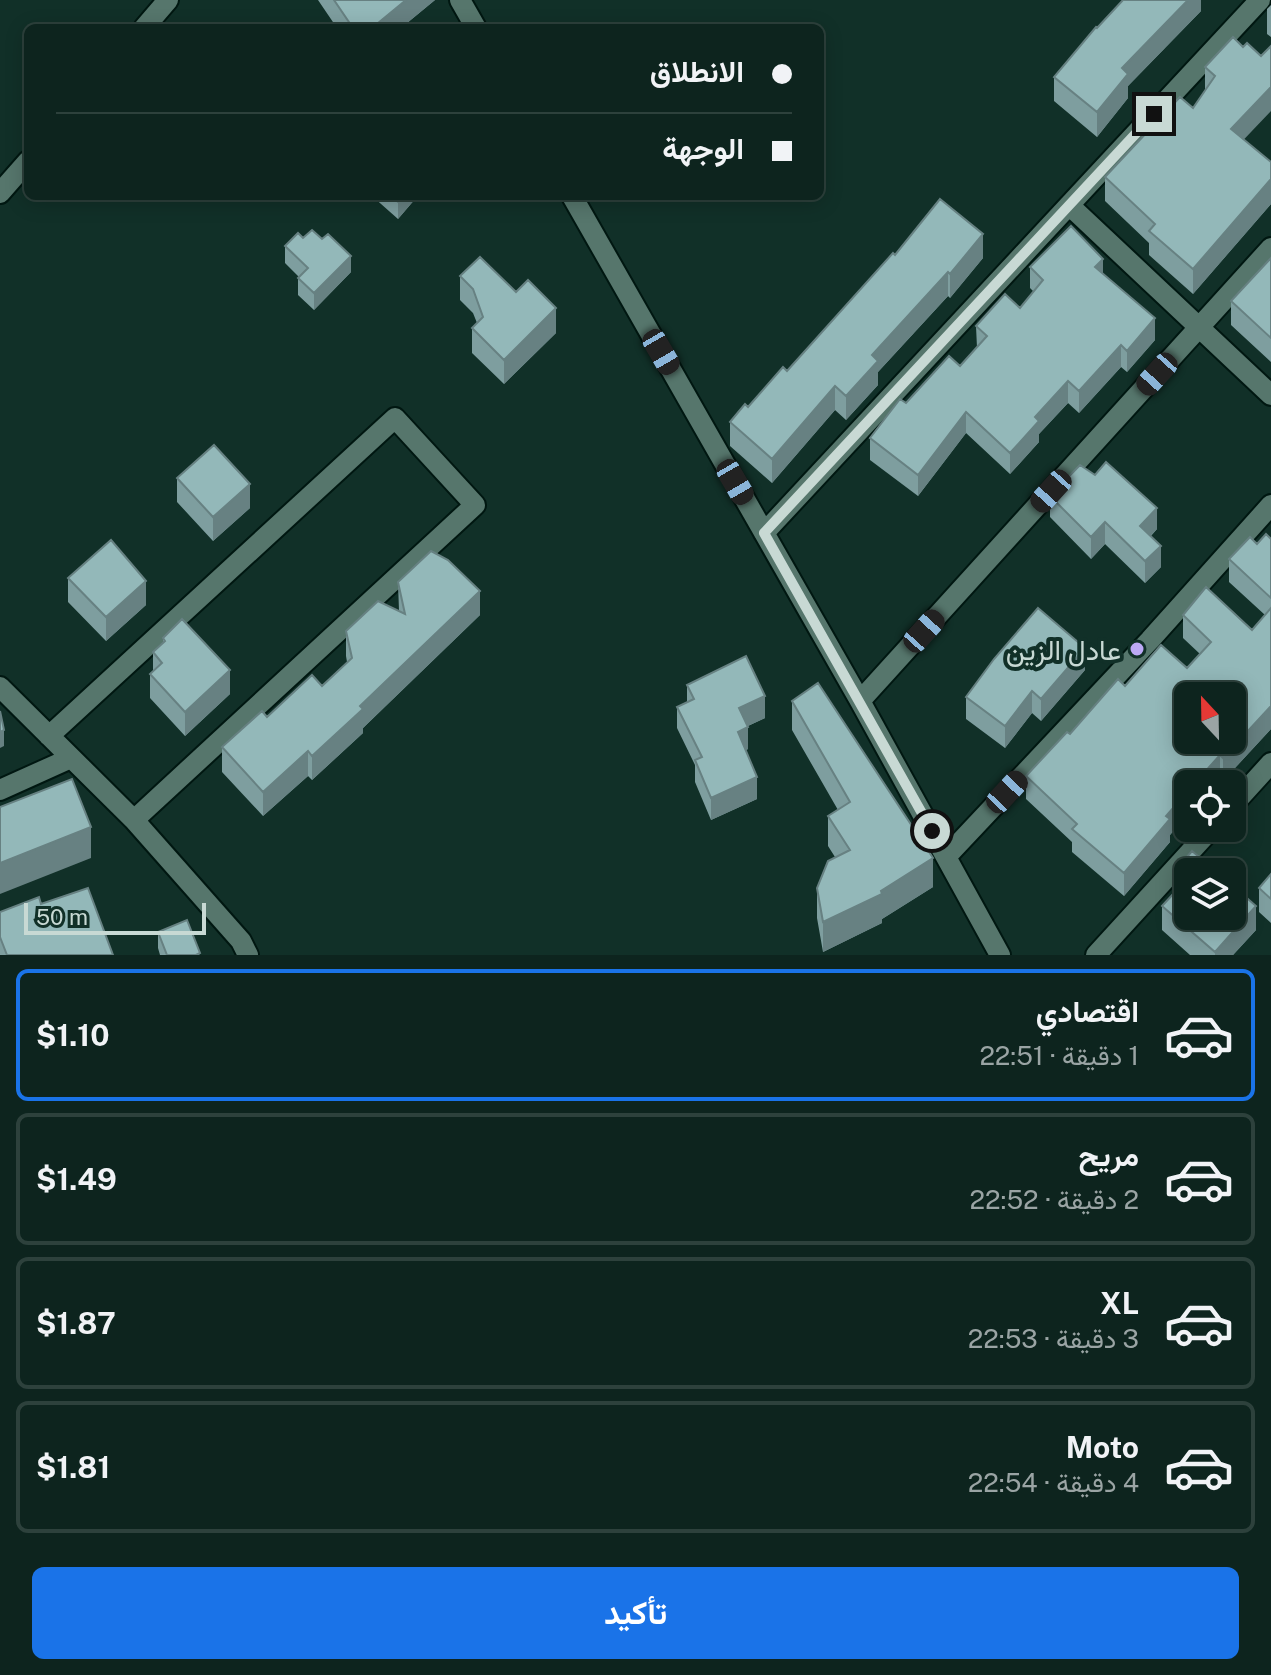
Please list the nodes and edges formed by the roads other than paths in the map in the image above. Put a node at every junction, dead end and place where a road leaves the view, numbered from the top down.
1 (168, 0) edge
2 (460, 0) edge
3 (1260, 0) edge
4 (147, 24) edge
5 (474, 24) edge
6 (24, 166) edge
7 (0, 193) edge
8 (574, 200) edge
9 (1069, 205) junction
10 (1271, 248) edge
11 (1199, 327) junction
12 (1271, 395) edge
13 (1271, 505) edge
14 (764, 533) junction
15 (0, 687) edge
16 (860, 701) junction
17 (49, 736) junction
18 (71, 758) junction
19 (1271, 763) edge
20 (0, 790) edge
21 (1246, 791) edge
22 (134, 820) junction
23 (1199, 842) edge
24 (946, 857) junction
25 (248, 955) edge
26 (1000, 955) edge
27 (1096, 955) edge

1 - 4 street
2 - 5 street
3 - 9 street
6 - 7 street
8 - 14 street
9 - 11 street
9 - 14 street
10 - 11 street
11 - 12 street
11 - 16 street
13 - 24 street
14 - 16 street
15 - 17 street
16 - 24 street
17 - 18 street
17 - 22 street
18 - 20 street
18 - 22 street
19 - 21 street
22 - 25 street
23 - 27 street
24 - 26 street

